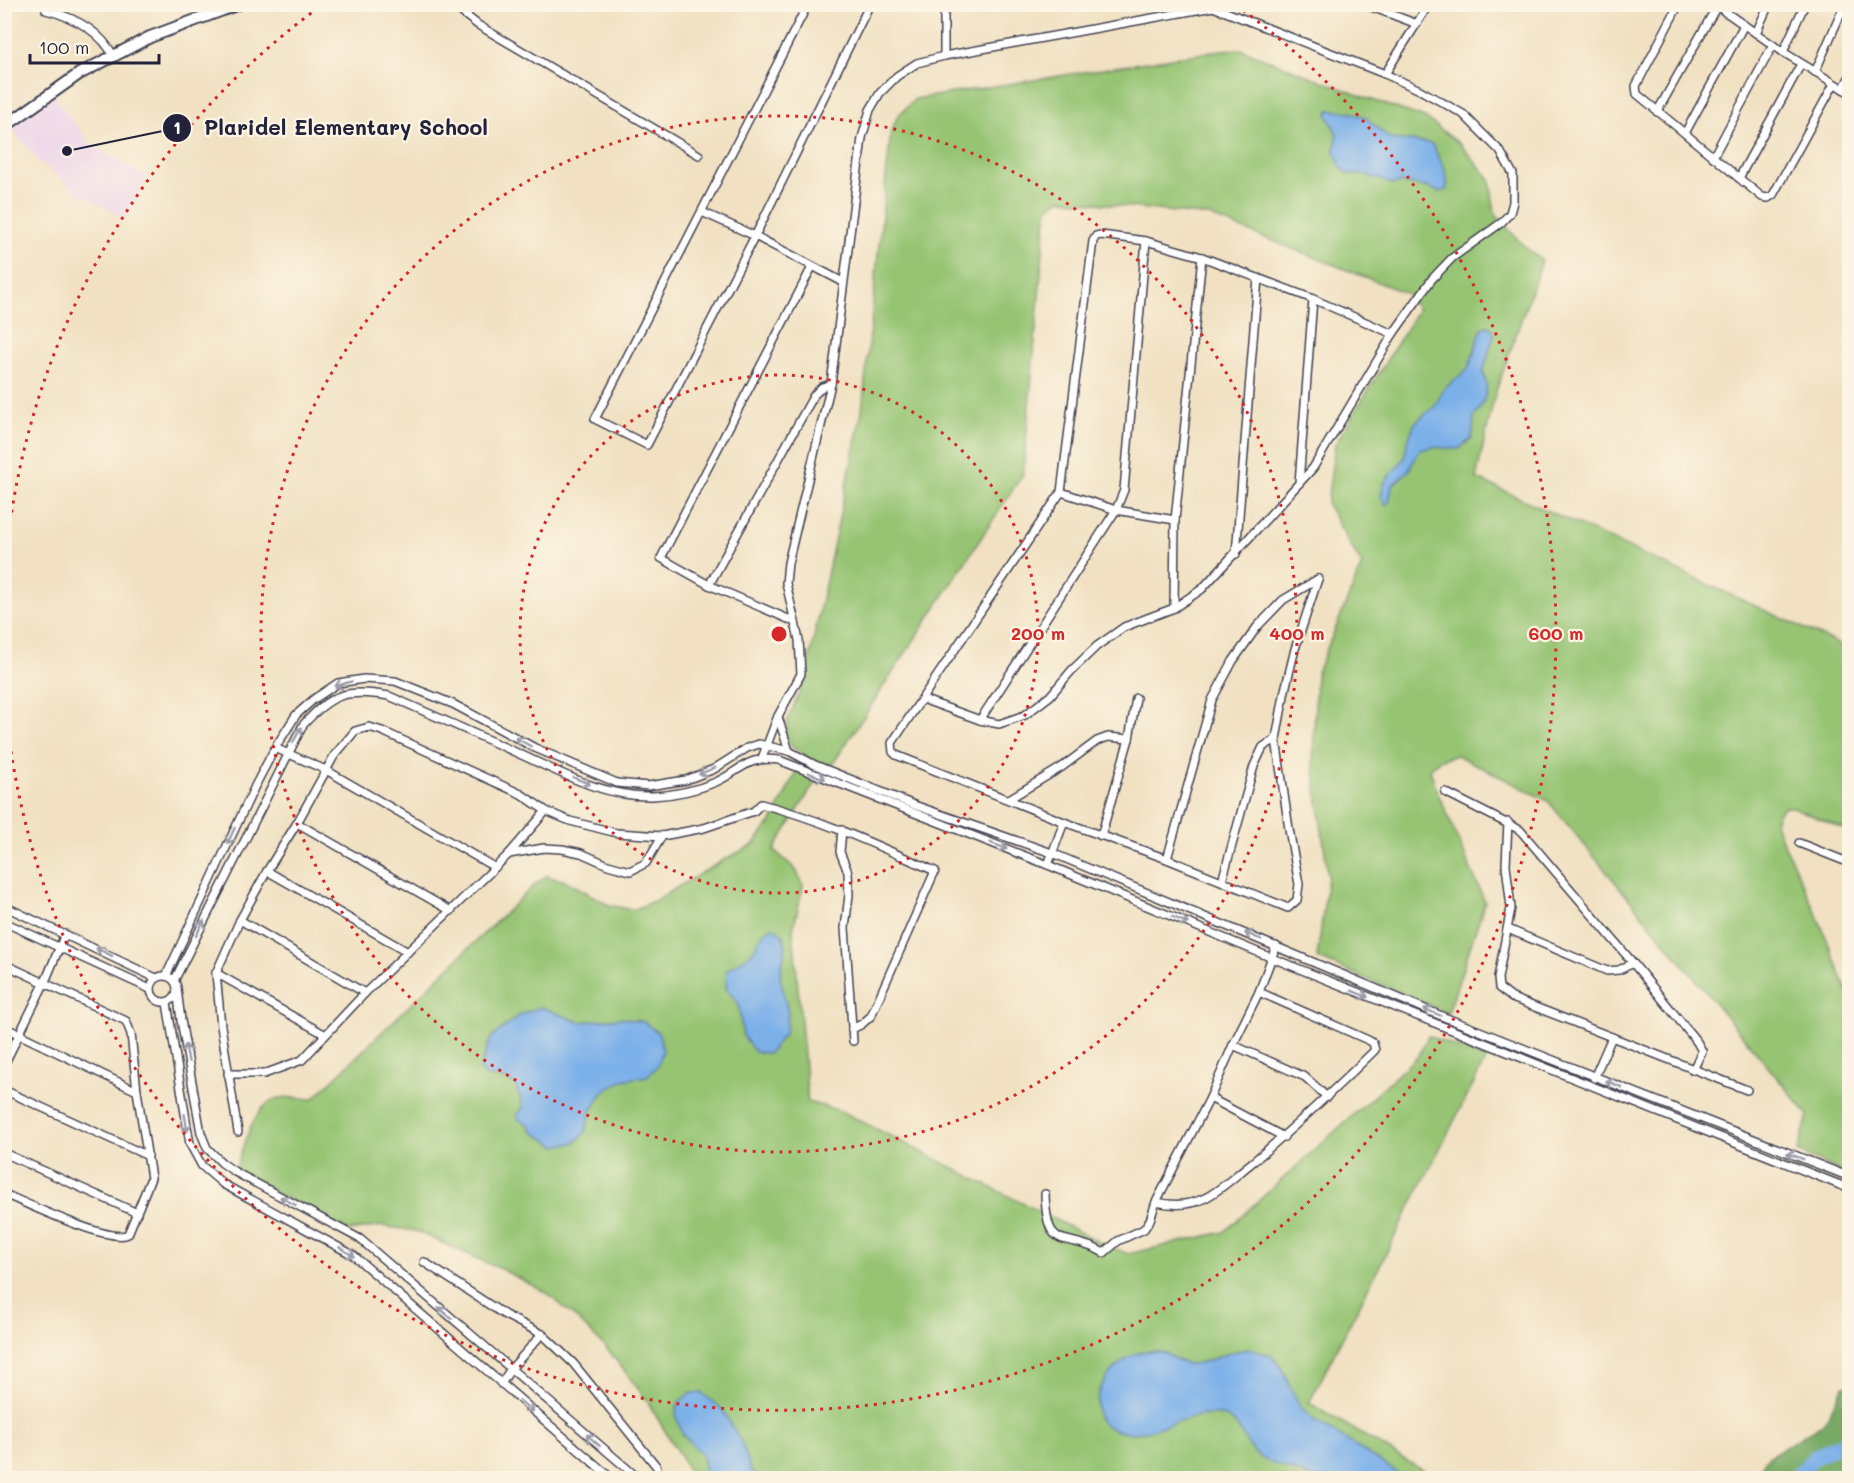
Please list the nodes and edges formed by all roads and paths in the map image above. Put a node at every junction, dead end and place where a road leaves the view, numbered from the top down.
1 (239, 4) edge
2 (451, 4) edge
3 (808, 4) edge
4 (870, 4) edge
5 (944, 4) edge
6 (1169, 4) edge
7 (1364, 4) edge
8 (1429, 4) edge
9 (1679, 4) edge
10 (1730, 4) edge
11 (1769, 4) edge
12 (1805, 4) edge
13 (1845, 4) edge
14 (1716, 5) edge
15 (46, 10) dead end
16 (1174, 13) junction
17 (1726, 13) junction
18 (1417, 24) junction
19 (1744, 25) junction
20 (1756, 33) junction
21 (1773, 45) junction
22 (1783, 52) junction
23 (944, 56) junction
24 (114, 57) junction
25 (1801, 64) junction
26 (1815, 72) junction
27 (1385, 74) junction
28 (1850, 76) edge
29 (1834, 84) junction
30 (1846, 91) edge
31 (1658, 112) junction
32 (4, 127) edge
33 (1685, 133) junction
34 (699, 155) dead end
35 (1713, 157) junction
36 (1739, 178) junction
37 (702, 212) junction
38 (755, 236) junction
39 (1146, 241) junction
40 (1202, 257) junction
41 (812, 267) junction
42 (1258, 278) junction
43 (843, 282) junction
44 (1313, 299) junction
45 (1393, 334) junction
46 (831, 384) junction
47 (1299, 483) junction
48 (1061, 492) junction
49 (1116, 510) junction
50 (1175, 520) junction
51 (1236, 554) junction
52 (709, 585) junction
53 (1174, 608) junction
54 (795, 622) junction
55 (1136, 698) dead end
56 (922, 699) junction
57 (778, 716) junction
58 (980, 720) junction
59 (1129, 739) junction
60 (1276, 739) junction
61 (766, 744) junction
62 (275, 748) junction
63 (789, 751) junction
64 (288, 752) junction
65 (762, 758) junction
66 (326, 770) junction
67 (1445, 792) dead end
68 (1009, 799) junction
69 (546, 811) junction
70 (1064, 822) junction
71 (1508, 822) junction
72 (297, 823) junction
73 (842, 830) junction
74 (662, 836) junction
75 (1101, 836) junction
76 (1799, 843) dead end
77 (1052, 853) junction
78 (509, 854) junction
79 (1167, 859) junction
80 (1850, 863) edge
81 (1048, 865) junction
82 (494, 867) junction
83 (267, 871) junction
84 (1222, 881) junction
85 (4, 906) edge
86 (451, 911) junction
87 (240, 920) junction
88 (4, 922) edge
89 (1508, 929) junction
90 (65, 933) junction
91 (1276, 946) junction
92 (60, 948) junction
93 (408, 952) junction
94 (1272, 958) junction
95 (1634, 963) junction
96 (4, 964) edge
97 (216, 973) junction
98 (166, 976) junction
99 (156, 978) junction
100 (174, 981) junction
101 (45, 982) junction
102 (150, 989) junction
103 (177, 989) junction
104 (1259, 992) junction
105 (365, 993) junction
106 (167, 1003) junction
107 (4, 1027) edge
108 (852, 1029) junction
109 (19, 1034) junction
110 (324, 1034) junction
111 (1612, 1036) junction
112 (853, 1041) dead end
113 (1233, 1045) junction
114 (4, 1065) edge
115 (1693, 1070) junction
116 (228, 1074) junction
117 (1594, 1076) junction
118 (1590, 1086) junction
119 (4, 1090) edge
120 (1747, 1090) dead end
121 (137, 1091) junction
122 (1327, 1097) junction
123 (1210, 1098) junction
124 (238, 1132) dead end
125 (1284, 1137) junction
126 (4, 1153) edge
127 (148, 1156) junction
128 (1850, 1177) edge
129 (1850, 1189) edge
130 (4, 1194) edge
131 (1045, 1194) dead end
132 (1156, 1202) junction
133 (137, 1213) junction
134 (424, 1262) dead end
135 (542, 1334) junction
136 (510, 1370) junction
137 (501, 1384) junction
138 (657, 1467) dead end
139 (611, 1479) edge
140 (638, 1479) edge

1 - 24 main road
2 - 34 street
3 - 37 street
4 - 38 street
5 - 23 street
6 - 16 street
7 - 18 street
8 - 18 street
9 - 31 street
10 - 17 street
11 - 20 street
12 - 22 street
13 - 26 street
14 - 17 street
14 - 31 street
15 - 24 street
16 - 23 street
16 - 27 street
17 - 19 street
18 - 27 street
19 - 20 street
19 - 33 street
20 - 21 street
21 - 22 street
21 - 35 street
22 - 25 street
23 - 43 street
24 - 32 main road
25 - 26 street
25 - 36 street
26 - 29 street
27 - 45 street
28 - 30 street
29 - 30 street
29 - 36 street
31 - 33 street
33 - 35 street
35 - 36 street
37 - 38 street
37 - 38 street
38 - 41 street
39 - 40 street
39 - 48 street
39 - 49 street
40 - 42 street
40 - 50 street
41 - 43 street
41 - 52 street
42 - 44 street
42 - 51 street
43 - 46 street
44 - 45 street
44 - 47 street
45 - 47 street
46 - 52 street
46 - 54 street
47 - 51 street
48 - 49 street
48 - 56 street
49 - 50 street
49 - 58 street
50 - 53 street
51 - 53 street
52 - 54 street
53 - 58 street
54 - 57 street
55 - 59 street
56 - 58 street
56 - 68 street
57 - 61 street
57 - 63 street
59 - 68 street
59 - 75 street
60 - 79 street
60 - 84 street
60 - 84 street
61 -> 62 street
61 - 63 street
61 - 65 street
62 - 64 street
62 -> 98 street
63 - 77 street
64 -> 65 street
64 - 66 street
100 -> 64 street
65 -> 81 street
66 - 69 street
66 - 72 street
66 - 82 street
67 - 71 street
68 - 70 street
69 - 74 street
69 - 78 street
70 - 75 street
70 - 77 street
71 - 89 street
71 - 95 street
72 - 83 street
72 - 86 street
73 - 74 street
73 - 108 street
73 - 108 street
74 - 78 street
75 - 79 street
76 - 80 street
77 - 81 street
91 -> 77 street
78 - 82 street
79 - 84 street
81 -> 94 street
82 - 86 street
83 - 87 street
83 - 93 street
85 - 90 street
86 - 93 street
87 - 97 street
87 - 105 street
88 - 92 street
89 - 95 street
89 - 111 street
90 - 92 street
99 -> 90 street
91 - 94 street
117 -> 91 street
92 - 101 street
92 - 102 street
93 - 105 street
94 - 104 street
94 -> 118 street
95 - 115 street
96 - 101 street
97 - 110 street
97 - 116 street
98 - 99 street
98 - 100 street
99 - 102 street
100 - 103 street
101 - 109 street
101 - 121 street
102 - 106 street
103 - 106 street
136 -> 103 street
104 - 113 street
104 - 122 street
105 - 110 street
106 -> 137 street
107 - 109 street
108 - 112 street
109 - 114 street
109 - 121 street
110 - 116 street
111 - 115 street
111 - 117 street
113 - 122 street
113 - 123 street
115 - 120 street
116 - 124 street
117 - 118 street
128 -> 117 street
118 - 129 street
119 - 127 street
121 - 127 street
122 - 125 street
123 - 125 street
123 - 132 street
125 - 132 street
126 - 133 street
127 - 133 street
130 - 133 street
131 - 132 street
134 - 135 street
135 - 136 street
135 - 138 street
136 - 137 street
140 -> 136 street
137 -> 139 street

